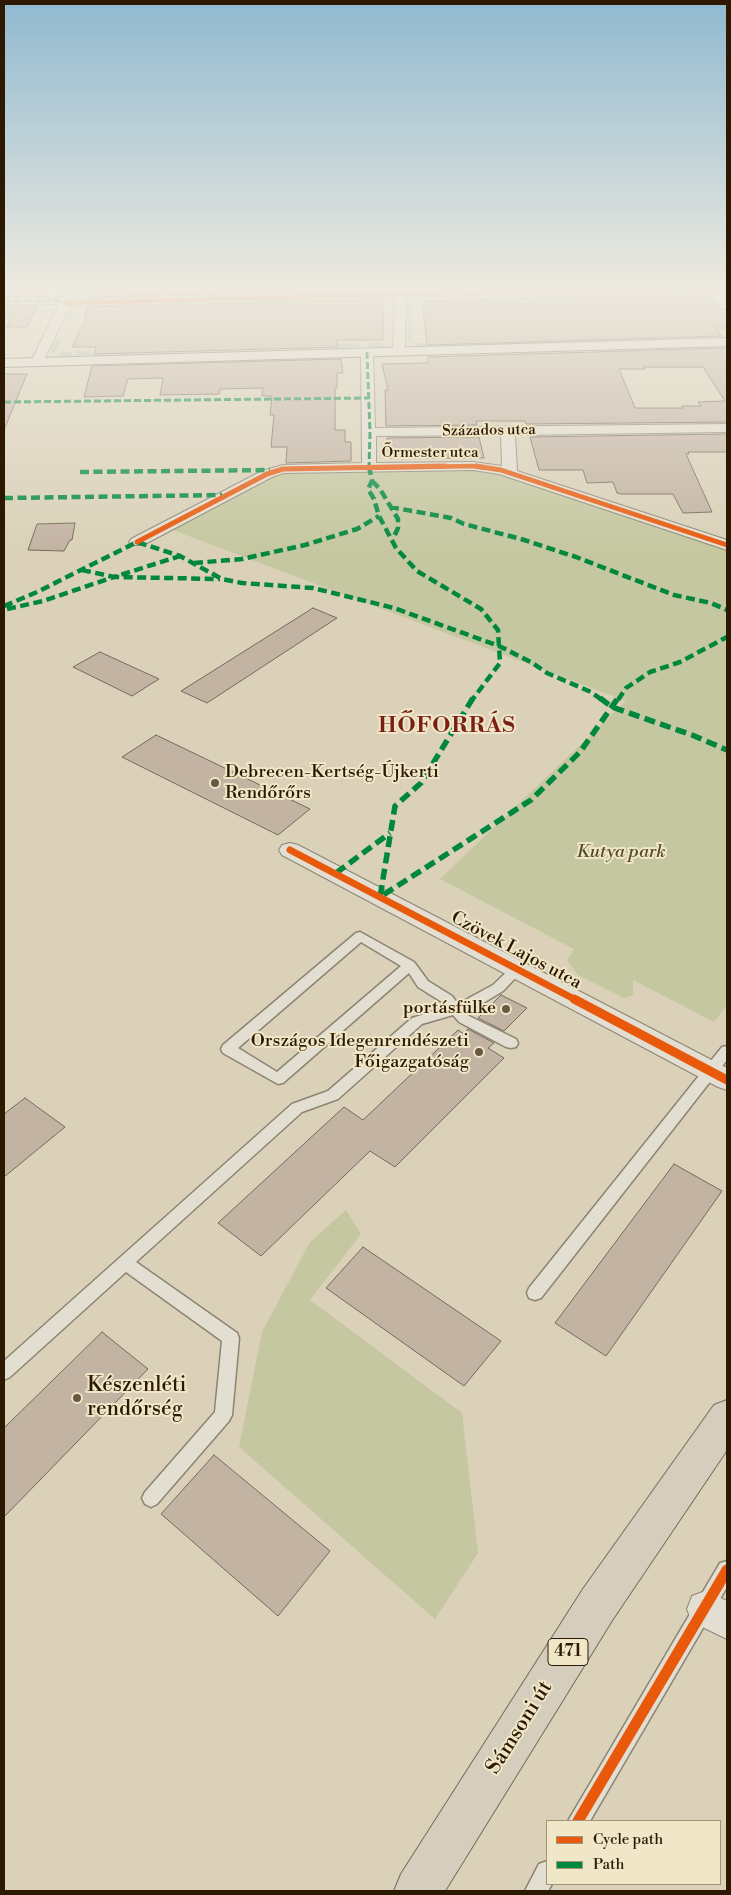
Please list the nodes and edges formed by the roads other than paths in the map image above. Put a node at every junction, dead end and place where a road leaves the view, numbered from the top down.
1 (368, 376) edge
2 (727, 428) edge
3 (508, 430) junction
4 (370, 432) junction
5 (369, 467) junction
6 (510, 473) junction
7 (137, 542) dead end
8 (727, 544) edge
9 (290, 850) dead end
10 (410, 965) junction
11 (518, 968) junction
12 (455, 1009) junction
13 (510, 1043) dead end
14 (727, 1051) edge
15 (719, 1076) edge
16 (125, 1263) junction
17 (535, 1293) dead end
18 (4, 1372) edge
19 (727, 1418) edge
20 (151, 1498) dead end
21 (727, 1570) edge
22 (716, 1615) edge
23 (579, 1820) edge
24 (546, 1874) edge
25 (418, 1891) edge
26 (536, 1891) edge

1 - 4 street
2 - 3 street, Százados utca
3 - 4 street, Százados utca
3 - 6 street
4 - 5 street
5 - 6 street, Őrmester utca
5 - 7 street, Őrmester utca
6 - 8 street, Őrmester utca
9 - 11 street, Czövek Lajos utca
10 - 10 lane
10 - 12 lane
11 - 12 lane
11 - 15 street, Czövek Lajos utca
12 - 13 lane
12 - 16 lane
14 - 15 lane
15 - 17 lane
16 - 18 lane
16 - 20 lane
19 - 25 main road, Sámsoni út / 471
21 - 22 lane
22 - 23 lane
24 - 26 lane

